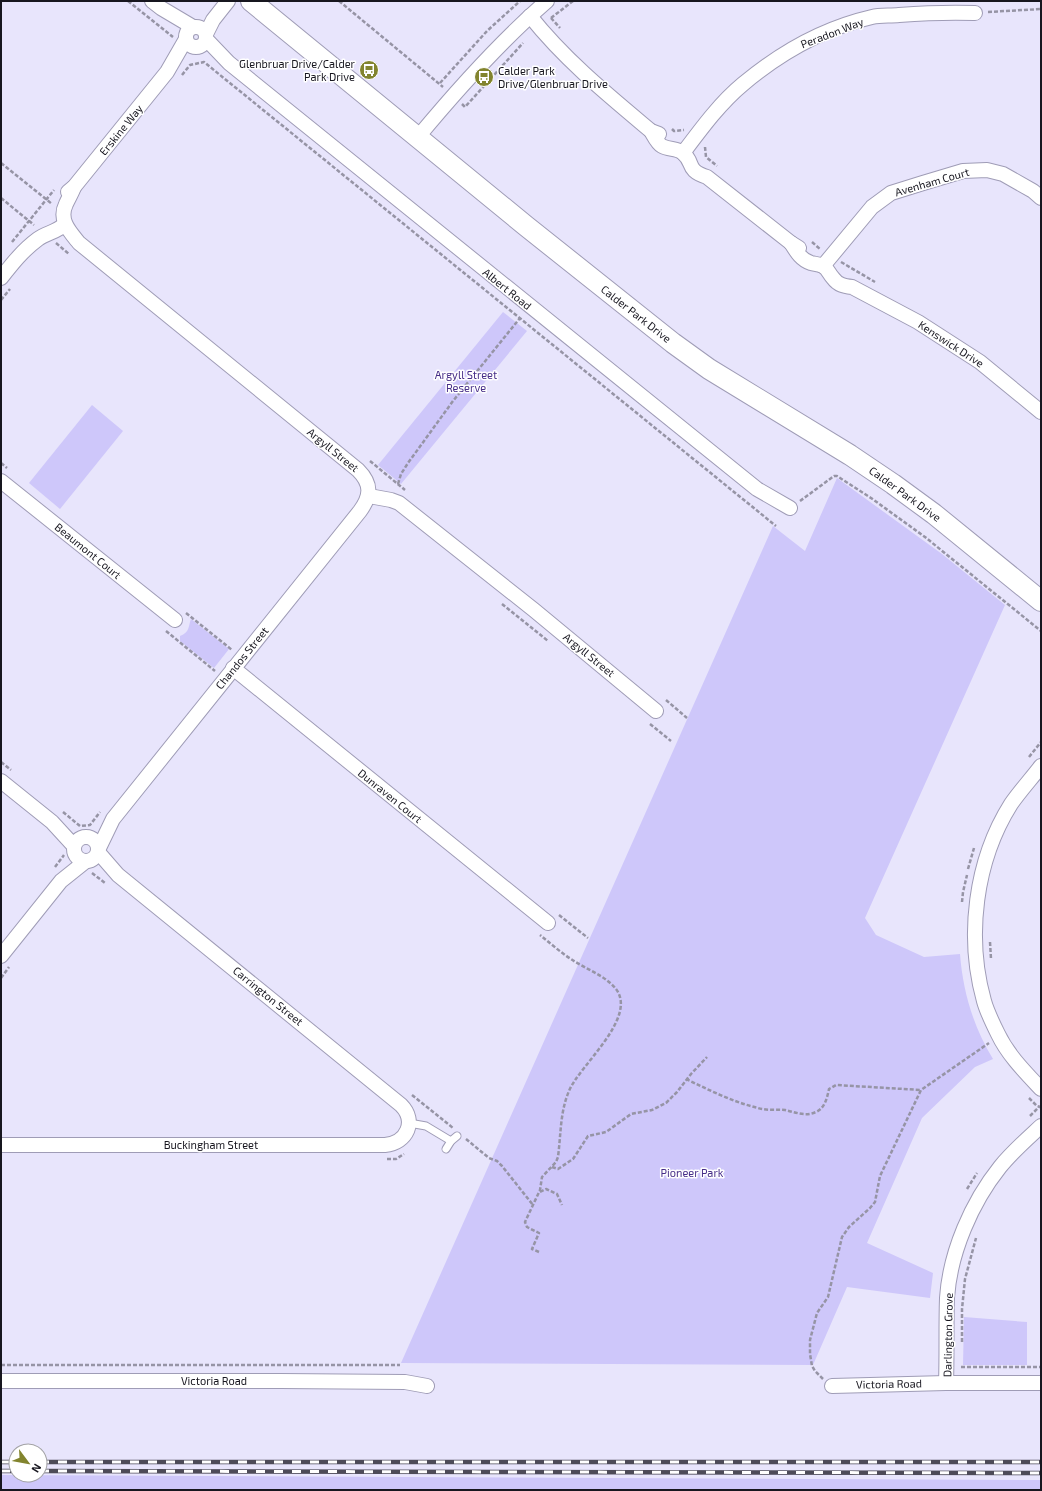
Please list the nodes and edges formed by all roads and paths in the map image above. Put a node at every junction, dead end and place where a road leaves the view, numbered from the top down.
1 (128, 1) edge
2 (220, 1) edge
3 (228, 1) edge
4 (250, 1) edge
5 (339, 1) edge
6 (520, 1) edge
7 (547, 1) edge
8 (573, 1) edge
9 (157, 5) edge
10 (1041, 8) edge
11 (975, 13) joint
12 (530, 16) junction
13 (539, 28) junction
14 (561, 29) dead end
15 (193, 37) junction
16 (181, 76) dead end
17 (440, 83) junction
18 (452, 96) junction
19 (668, 126) dead end
20 (418, 137) junction
21 (689, 145) junction
22 (718, 167) dead end
23 (56, 188) dead end
24 (1, 198) edge
25 (1041, 198) edge
26 (34, 225) junction
27 (61, 225) junction
28 (811, 241) dead end
29 (17, 248) junction
30 (827, 261) junction
31 (1, 278) edge
32 (879, 285) dead end
33 (529, 306) junction
34 (520, 317) junction
35 (1041, 412) edge
36 (1, 481) edge
37 (400, 482) dead end
38 (369, 496) junction
39 (790, 508) joint
40 (776, 526) dead end
41 (499, 601) dead end
42 (1041, 601) edge
43 (174, 620) dead end
44 (1041, 631) edge
45 (548, 641) dead end
46 (233, 647) dead end
47 (227, 655) dead end
48 (219, 666) dead end
49 (233, 668) junction
50 (214, 671) dead end
51 (651, 716) joint
52 (671, 741) dead end
53 (1, 762) edge
54 (1041, 766) edge
55 (13, 772) dead end
56 (1, 781) edge
57 (105, 807) dead end
58 (62, 811) dead end
59 (113, 819) junction
60 (76, 844) junction
61 (92, 859) junction
62 (56, 877) junction
63 (108, 885) dead end
64 (548, 923) joint
65 (990, 941) dead end
66 (6, 961) edge
67 (992, 964) dead end
68 (1, 978) edge
69 (999, 1036) junction
70 (707, 1057) dead end
71 (686, 1080) junction
72 (1041, 1089) edge
73 (921, 1090) junction
74 (411, 1094) dead end
75 (409, 1123) junction
76 (1041, 1126) edge
77 (454, 1129) dead end
78 (457, 1136) dead end
79 (465, 1139) dead end
80 (451, 1141) junction
81 (1, 1145) edge
82 (446, 1149) dead end
83 (552, 1167) junction
84 (539, 1192) junction
85 (562, 1205) dead end
86 (533, 1206) junction
87 (539, 1252) dead end
88 (1, 1365) edge
89 (400, 1365) dead end
90 (961, 1366) dead end
91 (1041, 1367) edge
92 (1, 1381) edge
93 (946, 1383) junction
94 (1041, 1383) edge
95 (427, 1386) dead end
96 (832, 1386) joint

1 - 15 path
2 - 15 street, Erskine Way
3 - 15 street, Erskine Way
4 - 20 street, Calder Park Drive
5 - 17 path
6 - 17 path
7 - 12 street
8 - 14 path
9 - 15 street, Albert Road
10 - 11 path
11 - 21 street, Peradon Way
12 - 13 street
12 - 18 street
13 - 18 path
13 - 21 street
15 - 27 street, Erskine Way
15 - 33 street, Albert Road
16 - 34 path
17 - 18 path
18 - 20 street
19 - 21 path
20 - 42 street, Calder Park Drive
21 - 22 path
21 - 30 street
23 - 26 path
24 - 26 path
25 - 30 street, Avenham Court
26 - 27 street
26 - 29 path
26 - 29 street
27 - 29 street
27 - 38 street, Argyll Street
28 - 30 path
29 - 31 street
30 - 32 path
30 - 35 street, Kenswick Drive
33 - 34 path
33 - 39 street, Albert Road
34 - 37 path
34 - 40 path
36 - 43 street, Beaumont Court
38 - 49 street, Chandos Street
38 - 51 street, Argyll Street
39 - 44 path
41 - 45 path
46 - 47 path
48 - 50 path
49 - 59 street, Chandos Street
49 - 64 street, Dunraven Court
51 - 52 path
53 - 55 path
54 - 69 street
56 - 60 street
57 - 58 path
59 - 60 street
59 - 61 street
60 - 61 street
60 - 61 street
60 - 62 path
60 - 62 street
61 - 62 street
61 - 63 path
61 - 75 street, Carrington Street
62 - 66 street
64 - 83 path
65 - 67 path
66 - 68 path
69 - 72 street
69 - 73 path
70 - 71 path
71 - 73 path
71 - 83 path
73 - 96 path
74 - 77 path
75 - 80 lane
75 - 81 street, Buckingham Street
76 - 93 street, Darlington Grove
78 - 80 lane
79 - 86 path
80 - 82 lane
83 - 84 path
84 - 85 path
84 - 86 path
86 - 87 path
88 - 89 path
90 - 91 path
92 - 95 street, Victoria Road
93 - 94 street, Darlington Grove
93 - 96 street, Victoria Road

